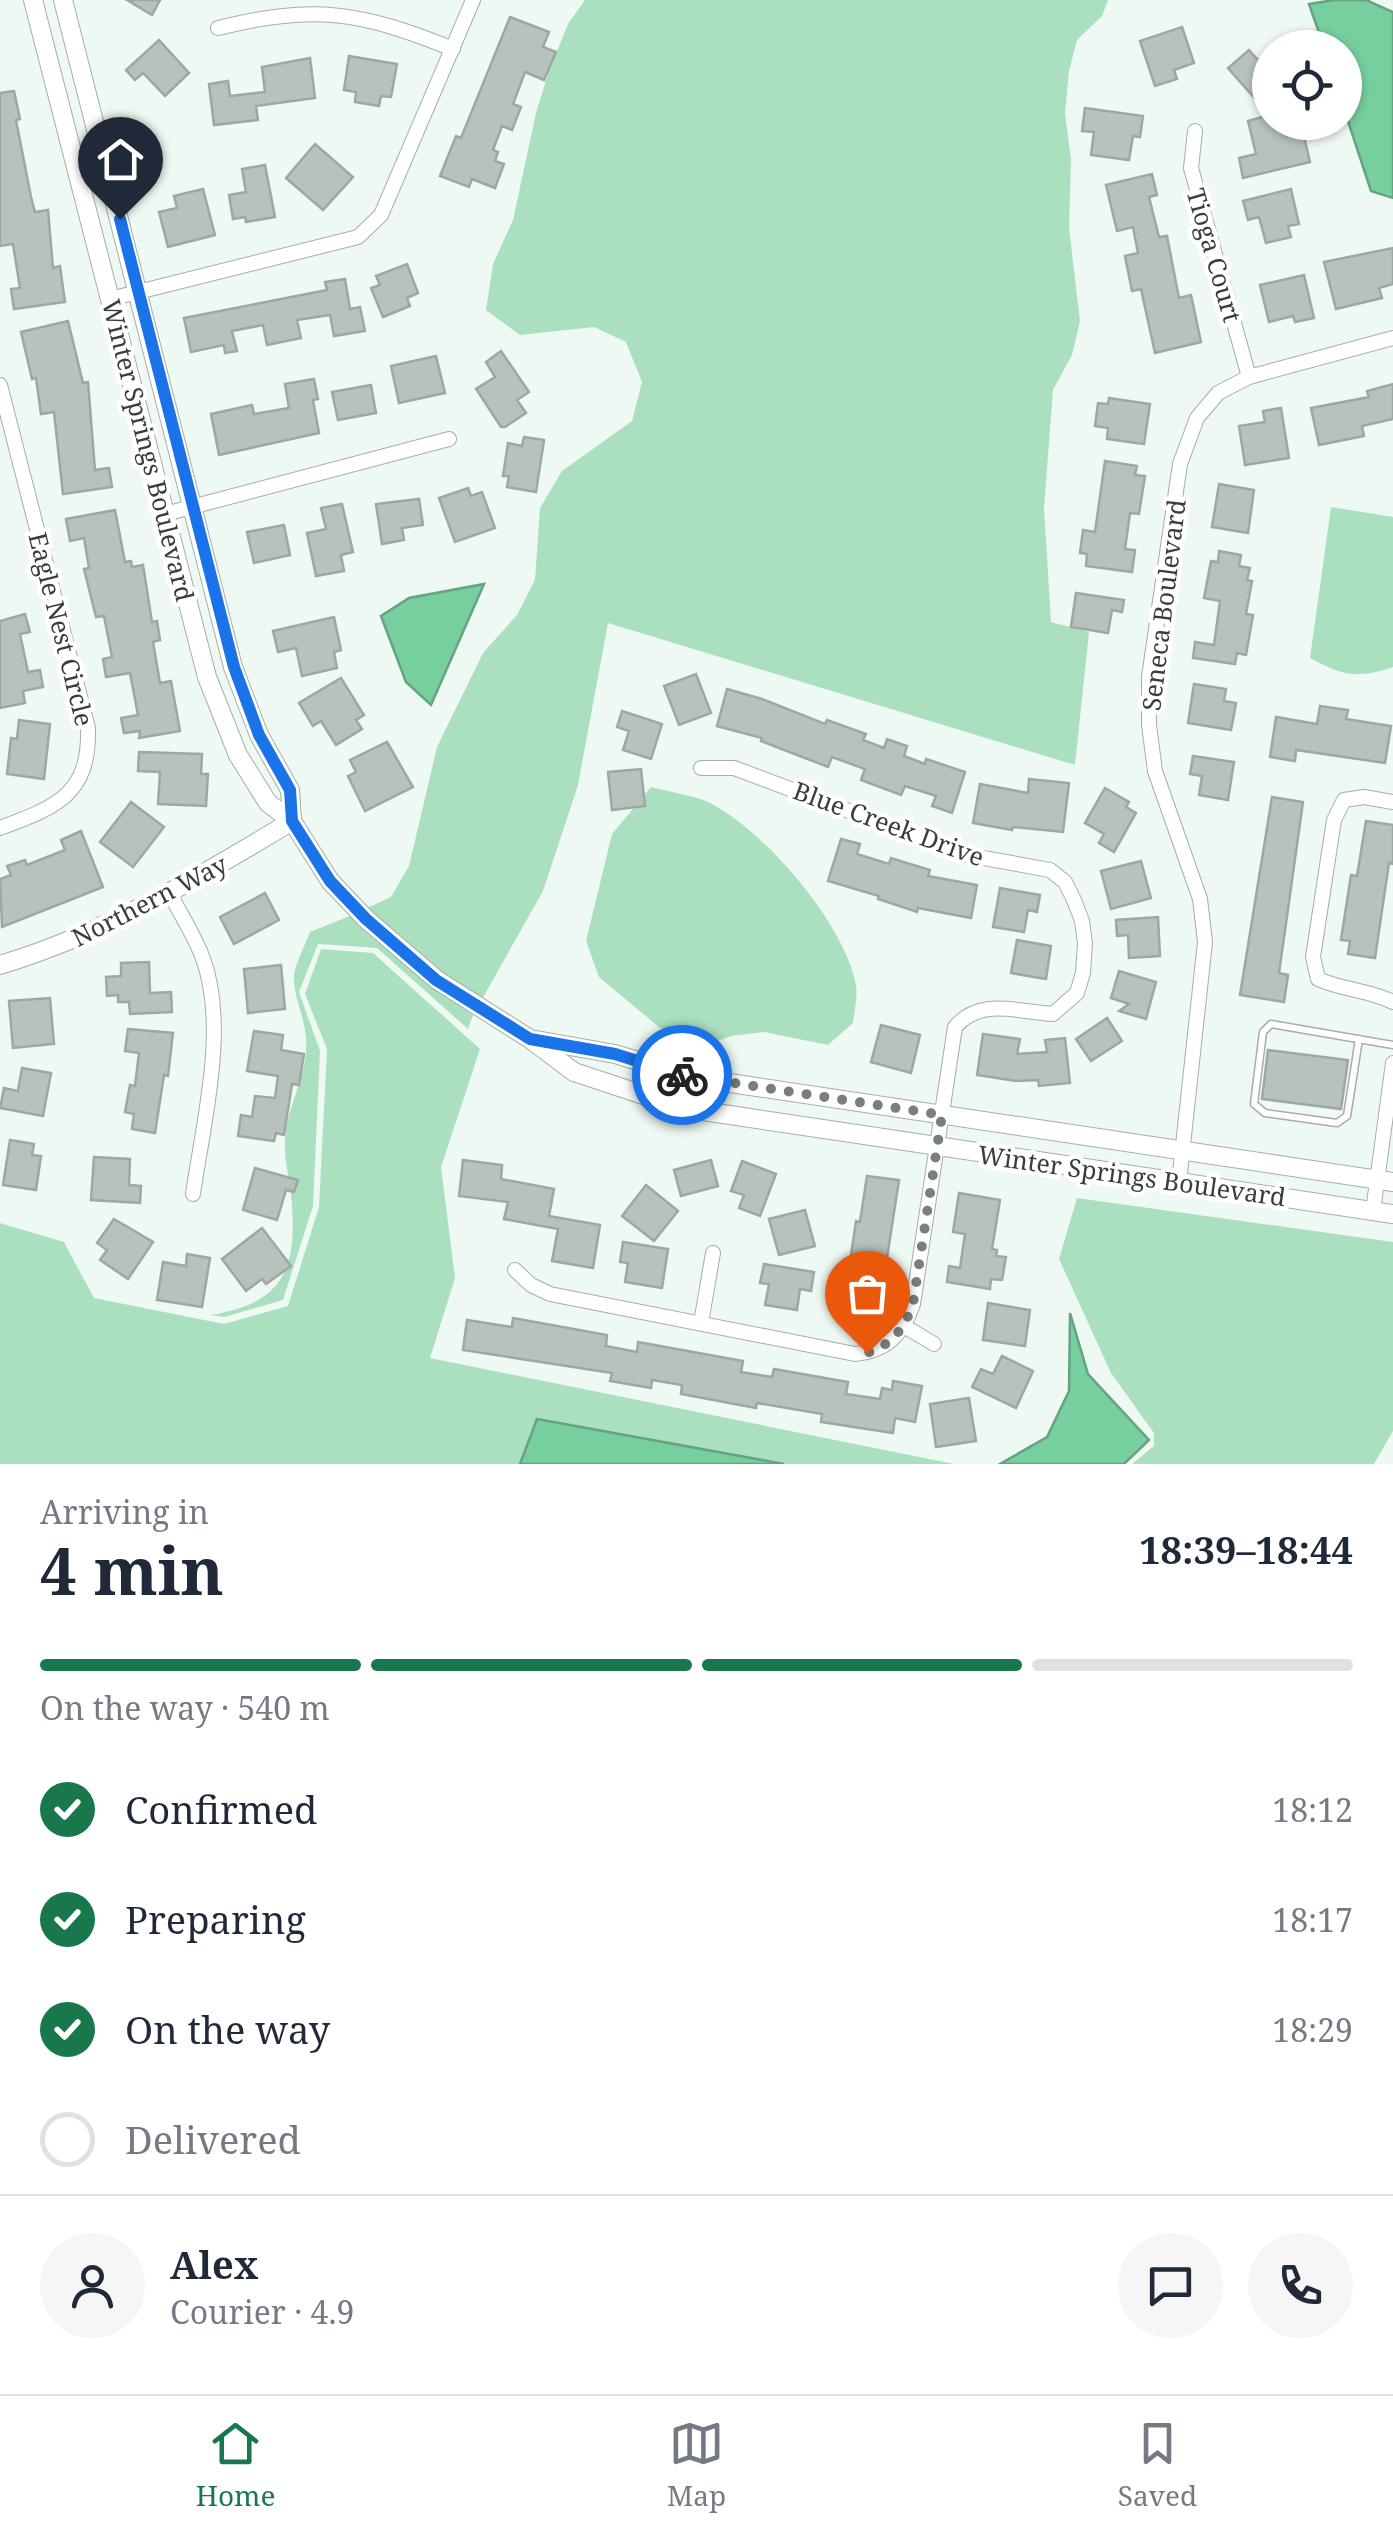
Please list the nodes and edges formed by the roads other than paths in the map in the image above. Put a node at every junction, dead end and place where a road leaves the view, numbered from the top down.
1 (33, 0) edge
2 (63, 0) edge
3 (473, 0) edge
4 (218, 28) dead end
5 (453, 49) junction
6 (1195, 132) dead end
7 (139, 291) junction
8 (110, 300) junction
9 (1393, 338) edge
10 (1250, 377) junction
11 (0, 385) edge
12 (449, 439) dead end
13 (191, 508) junction
14 (165, 514) junction
15 (701, 768) dead end
16 (1393, 802) edge
17 (292, 821) junction
18 (0, 828) edge
19 (170, 894) junction
20 (0, 966) edge
21 (1393, 1002) edge
22 (530, 1039) junction
23 (1359, 1040) junction
24 (1393, 1045) edge
25 (1393, 1063) edge
26 (707, 1079) junction
27 (704, 1111) junction
28 (942, 1115) junction
29 (937, 1146) junction
30 (1182, 1150) junction
31 (1385, 1180) edge
32 (1179, 1182) junction
33 (193, 1194) dead end
34 (1373, 1211) junction
35 (1393, 1214) edge
36 (712, 1253) dead end
37 (514, 1270) dead end
38 (701, 1323) junction
39 (904, 1326) junction
40 (934, 1344) dead end

1 - 8 street, Winter Springs Boulevard
2 - 7 street, Winter Springs Boulevard
3 - 5 street
4 - 5 street
5 - 7 street
6 - 10 street, Tioga Court
7 - 8 street
7 - 13 street, Winter Springs Boulevard
8 - 14 street, Winter Springs Boulevard
9 - 10 street, Seneca Boulevard
10 - 30 street, Seneca Boulevard
11 - 18 street, Eagle Nest Circle
12 - 13 street
13 - 14 street
13 - 17 street, Winter Springs Boulevard
14 - 17 street, Winter Springs Boulevard
15 - 28 street, Blue Creek Drive
16 - 21 street
17 - 19 street, Northern Way
17 - 22 street, Winter Springs Boulevard
19 - 20 street, Northern Way
19 - 33 street
22 - 26 street, Winter Springs Boulevard
22 - 27 street, Winter Springs Boulevard
23 - 23 lane
23 - 24 lane
25 - 31 street
26 - 27 street
26 - 28 street, Winter Springs Boulevard
27 - 29 street, Winter Springs Boulevard
28 - 29 street, Blue Creek Drive
28 - 30 street, Winter Springs Boulevard
29 - 32 street, Winter Springs Boulevard
29 - 39 street, Blue Creek Drive
30 - 31 street, Winter Springs Boulevard
30 - 32 street, Seneca Boulevard
31 - 34 street
32 - 34 street, Winter Springs Boulevard
34 - 35 street, Winter Springs Boulevard
36 - 38 street
37 - 38 street
38 - 39 street
39 - 40 street

